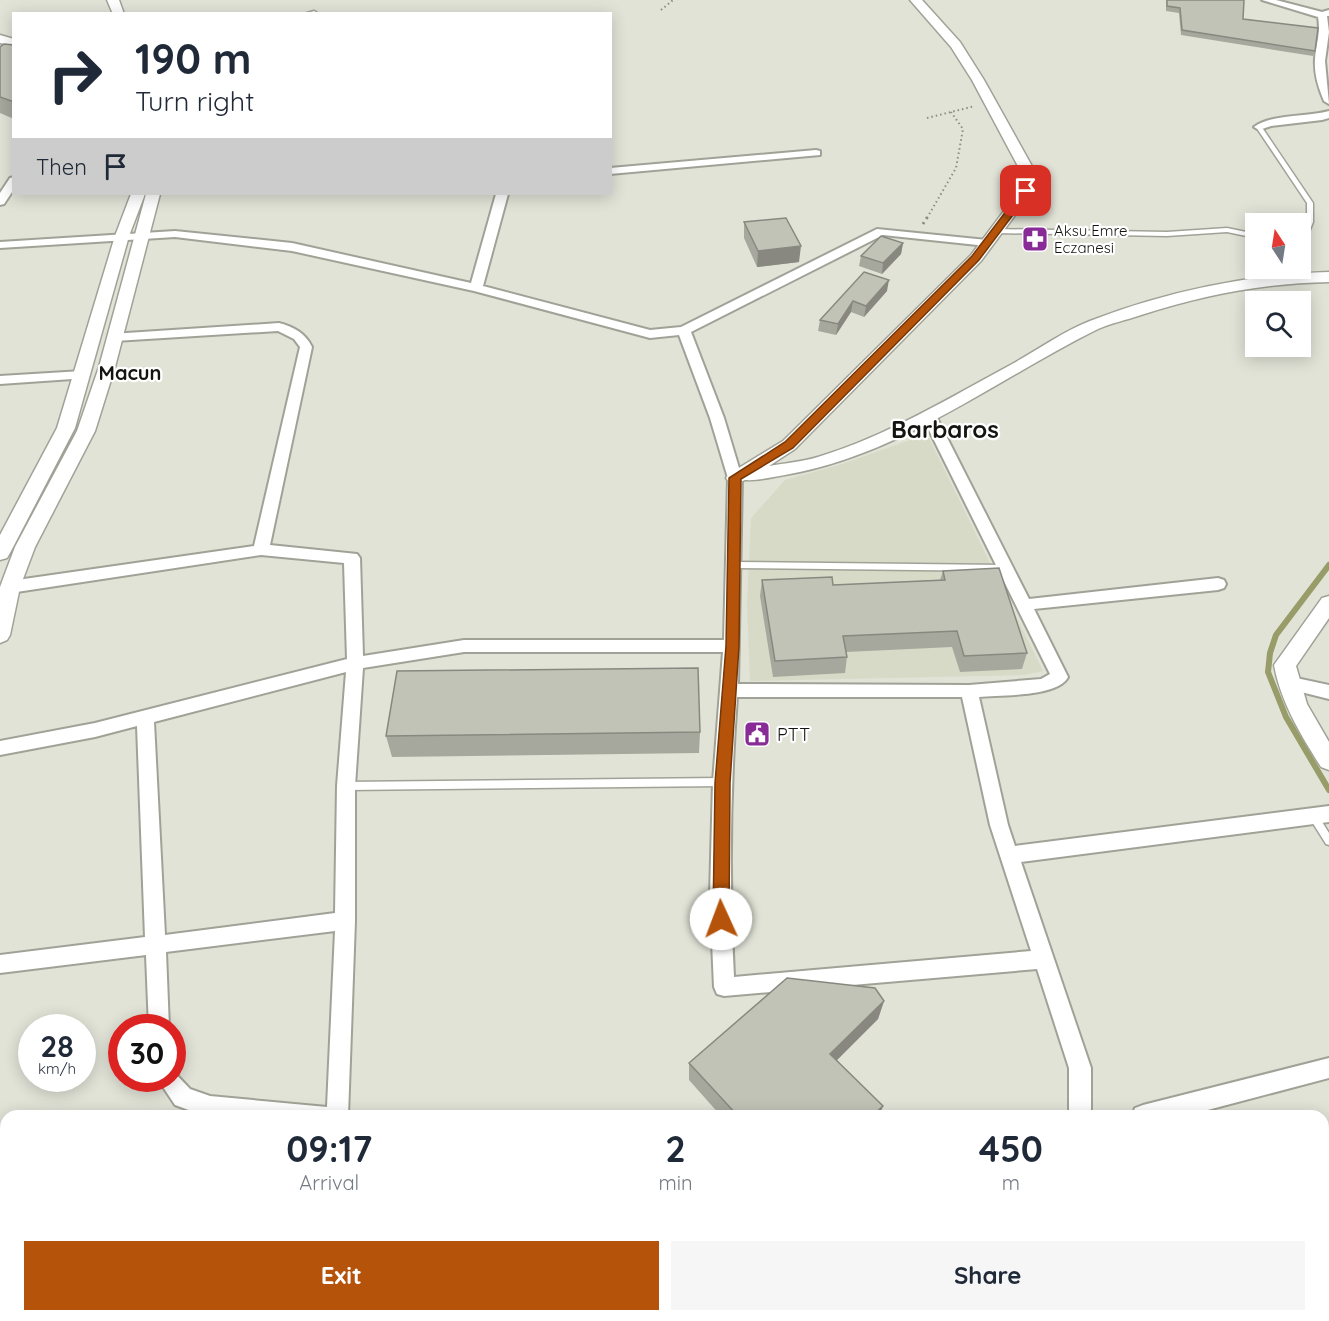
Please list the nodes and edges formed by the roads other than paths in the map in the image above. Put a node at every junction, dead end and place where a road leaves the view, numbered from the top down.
1 (916, 0) edge
2 (1266, 0) edge
3 (1326, 14) edge
4 (1329, 101) edge
5 (1329, 114) edge
6 (1259, 127) joint
7 (816, 153) dead end
8 (612, 171) edge
9 (12, 183) edge
10 (138, 195) edge
11 (153, 195) edge
12 (502, 195) edge
13 (0, 202) edge
14 (1310, 213) edge
15 (1245, 234) edge
16 (143, 235) junction
17 (122, 236) junction
18 (992, 237) junction
19 (0, 245) edge
20 (1311, 275) edge
21 (1329, 277) edge
22 (1262, 279) edge
23 (476, 288) junction
24 (684, 331) junction
25 (115, 337) junction
26 (82, 375) junction
27 (0, 381) edge
28 (929, 416) junction
29 (735, 478) junction
30 (261, 550) junction
31 (0, 553) edge
32 (735, 565) junction
33 (1004, 568) junction
34 (1218, 584) dead end
35 (10, 587) junction
36 (1329, 603) edge
37 (1022, 605) junction
38 (0, 635) edge
39 (732, 646) junction
40 (355, 663) junction
41 (1287, 682) junction
42 (728, 690) junction
43 (969, 690) junction
44 (1329, 692) edge
45 (145, 717) junction
46 (0, 748) edge
47 (1329, 761) edge
48 (722, 783) junction
49 (346, 786) junction
50 (1323, 815) edge
51 (1329, 841) edge
52 (1010, 855) junction
53 (345, 921) junction
54 (156, 945) junction
55 (1044, 959) junction
56 (0, 964) edge
57 (158, 1014) edge
58 (1329, 1068) edge
59 (179, 1092) edge
60 (247, 1110) edge
61 (337, 1110) edge
62 (1080, 1110) edge
63 (1166, 1110) edge

1 - 18 street
2 - 3 street
3 - 4 street
5 - 6 street
6 - 14 lane
7 - 8 street
9 - 13 street
10 - 17 street
11 - 16 street
12 - 23 street
15 - 18 lane
16 - 17 street
16 - 23 street
16 - 25 street
17 - 19 street
17 - 26 street
18 - 24 street
18 - 29 street
20 - 21 street
22 - 28 street
23 - 24 street
24 - 29 street
25 - 30 street
25 - 35 street
26 - 27 street
26 - 31 street
28 - 29 street
28 - 33 street
29 - 32 street
30 - 35 street
30 - 40 street
32 - 33 lane
32 - 39 street
33 - 37 street
34 - 37 street
35 - 38 street
36 - 41 street
37 - 43 street
39 - 40 street
39 - 42 street
40 - 45 street
40 - 49 street
41 - 44 street
41 - 47 street
42 - 43 street
42 - 48 street
43 - 52 street
45 - 46 street
45 - 54 street
48 - 49 lane
48 - 55 street
49 - 53 street
50 - 51 lane
50 - 52 street
52 - 55 street
53 - 54 street
53 - 61 street
54 - 56 street
54 - 57 street
55 - 62 street
58 - 63 street
59 - 60 street

